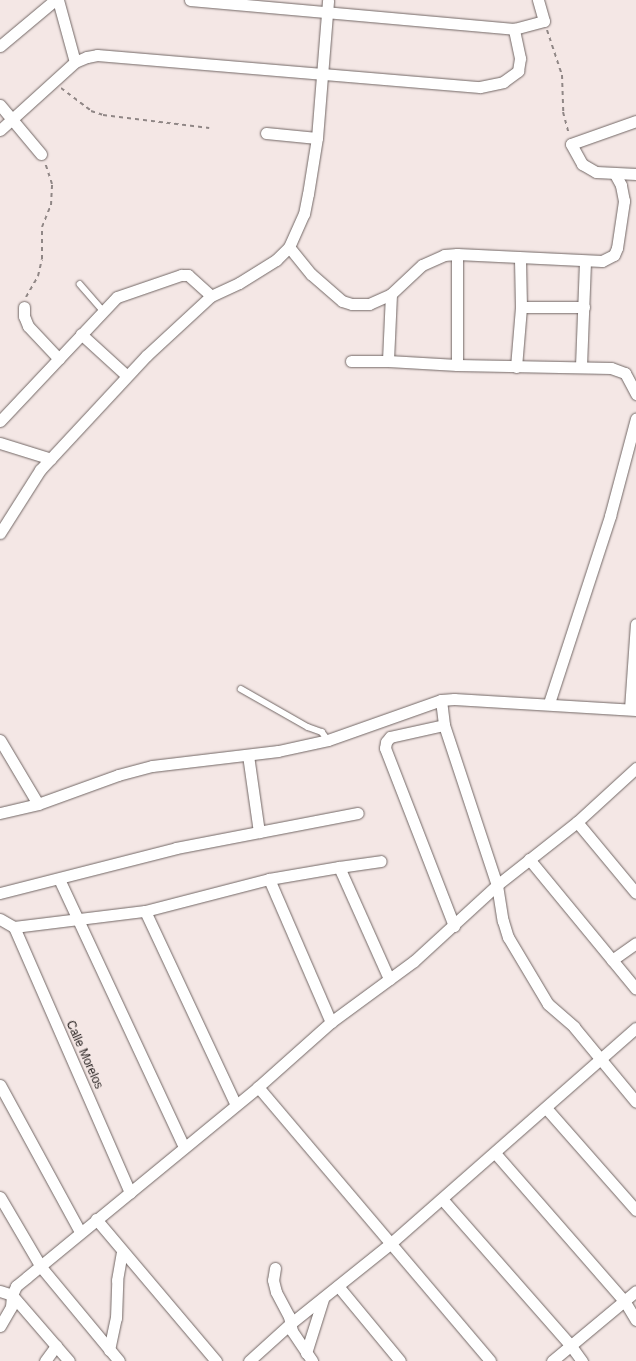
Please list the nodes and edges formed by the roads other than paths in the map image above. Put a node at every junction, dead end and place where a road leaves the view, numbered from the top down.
1 (56, 0) edge
2 (190, 0) edge
3 (538, 0) edge
4 (327, 6) edge
5 (514, 30) junction
6 (0, 46) edge
7 (75, 62) junction
8 (320, 74) junction
9 (0, 105) edge
10 (13, 119) junction
11 (636, 121) edge
12 (0, 130) edge
13 (266, 132) dead end
14 (317, 138) junction
15 (40, 154) road end
16 (615, 174) junction
17 (636, 174) edge
18 (289, 247) junction
19 (457, 254) junction
20 (520, 258) junction
21 (585, 261) junction
22 (80, 284) dead end
23 (391, 294) junction
24 (211, 296) junction
25 (521, 306) junction
26 (24, 307) road end
27 (584, 307) junction
28 (104, 310) junction
29 (81, 334) junction
30 (59, 359) junction
31 (351, 361) dead end
32 (388, 361) junction
33 (457, 365) junction
34 (581, 366) junction
35 (516, 367) junction
36 (127, 376) junction
37 (636, 394) edge
38 (636, 418) edge
39 (0, 421) edge
40 (0, 444) edge
41 (51, 459) junction
42 (0, 534) edge
43 (636, 624) edge
44 (241, 689) dead end
45 (441, 700) junction
46 (549, 703) junction
47 (633, 710) edge
48 (444, 725) junction
49 (0, 740) edge
50 (328, 740) junction
51 (248, 755) junction
52 (634, 776) edge
53 (38, 804) junction
54 (0, 812) edge
55 (358, 813) dead end
56 (577, 822) junction
57 (259, 832) junction
58 (529, 859) junction
59 (380, 861) dead end
60 (338, 867) junction
61 (269, 879) junction
62 (60, 880) junction
63 (497, 885) junction
64 (0, 893) edge
65 (636, 893) edge
66 (145, 911) junction
67 (0, 919) edge
68 (78, 919) junction
69 (454, 926) junction
70 (14, 927) junction
71 (636, 943) edge
72 (612, 960) junction
73 (389, 979) junction
74 (636, 989) edge
75 (331, 1022) junction
76 (636, 1028) edge
77 (601, 1059) junction
78 (0, 1085) edge
79 (258, 1087) junction
80 (636, 1102) edge
81 (236, 1105) junction
82 (546, 1108) junction
83 (184, 1147) junction
84 (495, 1153) junction
85 (130, 1193) junction
86 (0, 1197) edge
87 (442, 1199) junction
88 (636, 1210) edge
89 (96, 1219) junction
90 (80, 1232) junction
91 (391, 1243) junction
92 (122, 1252) junction
93 (41, 1267) junction
94 (275, 1268) dead end
95 (338, 1286) junction
96 (0, 1291) edge
97 (636, 1291) edge
98 (12, 1295) junction
99 (323, 1299) junction
100 (625, 1302) junction
101 (636, 1320) edge
102 (290, 1324) junction
103 (0, 1326) edge
104 (56, 1346) junction
105 (571, 1346) junction
106 (110, 1350) junction
107 (309, 1357) edge
108 (45, 1361) edge
109 (69, 1361) edge
110 (119, 1361) edge
111 (216, 1361) edge
112 (249, 1361) edge
113 (400, 1361) edge
114 (490, 1361) edge
115 (552, 1361) edge
116 (582, 1361) edge

1 - 6 street
1 - 7 street
2 - 4 street
3 - 5 street
4 - 5 street
4 - 8 street
5 - 8 street
7 - 8 street
7 - 10 street
8 - 14 street
9 - 10 street
10 - 12 street
10 - 15 street
11 - 16 street
13 - 14 street
14 - 18 street
16 - 17 street
16 - 21 street
18 - 23 street
18 - 24 street
19 - 20 street
19 - 23 street
19 - 33 street
20 - 21 street
20 - 25 street
21 - 27 street
22 - 28 lane
23 - 32 street
24 - 28 street
24 - 36 street
25 - 27 street
25 - 35 street
26 - 30 street
27 - 34 street
28 - 29 street
29 - 30 street
29 - 36 street
30 - 39 street
31 - 32 street
32 - 33 street
33 - 35 street
34 - 35 street
34 - 37 street
36 - 41 street
38 - 46 street
40 - 41 street
41 - 42 street
43 - 47 street
44 - 50 lane
45 - 46 street
45 - 48 street
45 - 50 street
46 - 47 street
48 - 63 street
48 - 69 street
49 - 53 street
50 - 51 street
51 - 53 street
51 - 57 street
52 - 56 street
53 - 54 street
55 - 57 street
56 - 58 street
56 - 65 street
57 - 62 street
58 - 63 street
58 - 72 street
59 - 60 street
60 - 61 street
60 - 73 street
61 - 66 street
61 - 75 street
62 - 64 street
62 - 68 street
63 - 69 street
63 - 77 street
66 - 68 street
66 - 81 street
67 - 70 street
68 - 70 street
68 - 83 street
69 - 73 street
70 - 85 street, Calle Morelos
71 - 72 street
72 - 74 street
73 - 75 street
75 - 79 street
76 - 77 street
77 - 80 street
77 - 82 street
78 - 90 street
79 - 81 street
79 - 91 street
81 - 83 street
82 - 84 street
82 - 88 street
83 - 85 street
84 - 87 street
84 - 100 street
85 - 89 street
86 - 93 street
87 - 91 street
87 - 105 street
89 - 90 street
89 - 92 street
90 - 93 street
91 - 95 street
91 - 114 street
92 - 106 street
92 - 111 street
93 - 98 street
93 - 106 street
94 - 102 street
95 - 99 street
95 - 113 street
96 - 98 street
97 - 100 street
98 - 103 street
98 - 104 street
99 - 102 street
99 - 107 street
100 - 101 street
100 - 105 street
102 - 107 street
102 - 112 street
104 - 108 street
104 - 109 street
105 - 115 street
105 - 116 street
106 - 110 street

